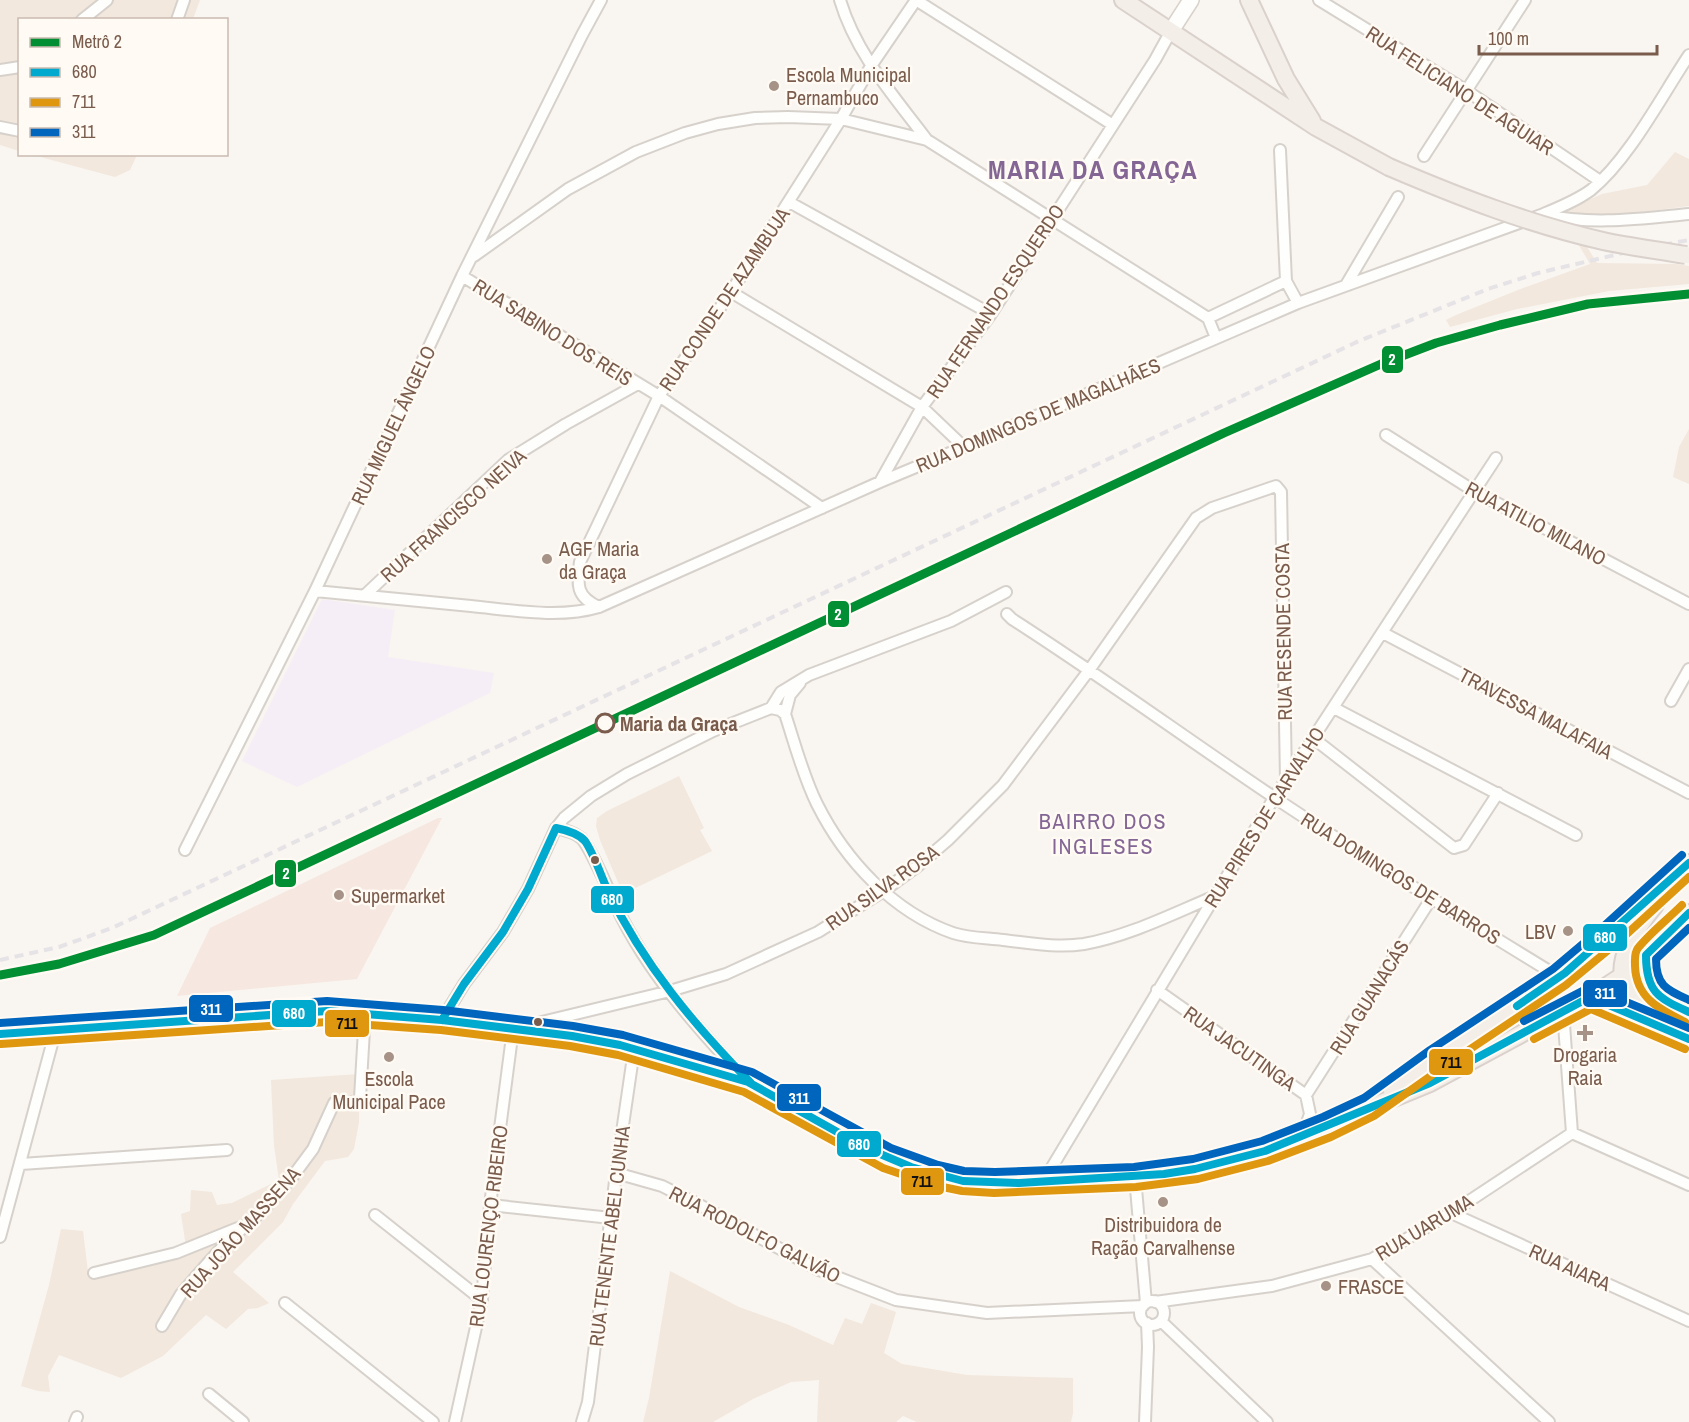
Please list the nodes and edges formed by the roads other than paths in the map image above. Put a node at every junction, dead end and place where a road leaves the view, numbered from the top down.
1 (107, 0) edge
2 (601, 0) edge
3 (840, 0) edge
4 (916, 0) edge
5 (1123, 0) edge
6 (1191, 0) edge
7 (1249, 0) edge
8 (1319, 0) edge
9 (1525, 0) edge
10 (182, 1) edge
11 (84, 18) edge
12 (178, 18) edge
13 (1171, 31) junction
14 (1689, 55) edge
15 (871, 66) junction
16 (18, 67) edge
17 (0, 70) edge
18 (1467, 91) junction
19 (841, 119) junction
20 (1113, 125) junction
21 (0, 127) edge
22 (1316, 127) junction
23 (18, 131) edge
24 (927, 140) junction
25 (1280, 150) dead end
26 (1424, 156) dead end
27 (1600, 181) junction
28 (1398, 197) dead end
29 (789, 202) junction
30 (1689, 214) edge
31 (1541, 215) junction
32 (1051, 220) junction
33 (1689, 255) edge
34 (472, 258) junction
35 (462, 276) junction
36 (1286, 281) junction
37 (1346, 285) junction
38 (731, 292) junction
39 (1298, 303) junction
40 (991, 314) junction
41 (1208, 318) junction
42 (1216, 338) junction
43 (638, 384) junction
44 (659, 396) junction
45 (922, 407) junction
46 (1386, 435) dead end
47 (964, 447) junction
48 (1496, 458) dead end
49 (880, 482) junction
50 (1474, 491) junction
51 (822, 508) junction
52 (1212, 508) joint
53 (315, 591) junction
54 (1005, 592) dead end
55 (365, 596) junction
56 (1689, 604) edge
57 (599, 607) junction
58 (1007, 614) dead end
59 (1383, 633) junction
60 (1090, 669) junction
61 (1689, 669) edge
62 (809, 675) junction
63 (1671, 701) dead end
64 (771, 708) junction
65 (1334, 708) junction
66 (785, 714) junction
67 (1313, 738) junction
68 (1286, 780) junction
69 (1689, 793) edge
70 (1498, 794) junction
71 (1274, 798) junction
72 (556, 828) junction
73 (1576, 835) dead end
74 (185, 850) dead end
75 (1689, 862) edge
76 (1689, 868) edge
77 (882, 892) junction
78 (1213, 897) junction
79 (1431, 898) junction
80 (1689, 913) edge
81 (1646, 955) junction
82 (1622, 976) junction
83 (1559, 977) junction
84 (1157, 990) junction
85 (670, 991) junction
86 (1590, 997) junction
87 (1563, 1011) junction
88 (1689, 1012) edge
89 (365, 1013) junction
90 (442, 1020) junction
91 (1656, 1024) junction
92 (56, 1029) junction
93 (513, 1029) junction
94 (0, 1034) edge
95 (1689, 1039) edge
96 (634, 1050) junction
97 (748, 1082) junction
98 (1306, 1095) junction
99 (1369, 1107) junction
100 (1310, 1114) junction
101 (1327, 1127) junction
102 (1572, 1132) junction
103 (1302, 1138) junction
104 (227, 1150) dead end
105 (21, 1164) junction
106 (616, 1173) junction
107 (1135, 1177) junction
108 (1042, 1182) junction
109 (1689, 1185) edge
110 (490, 1205) junction
111 (1451, 1213) junction
112 (375, 1215) dead end
113 (611, 1218) junction
114 (247, 1224) junction
115 (0, 1238) edge
116 (1372, 1259) junction
117 (94, 1273) dead end
118 (482, 1300) junction
119 (285, 1303) dead end
120 (1148, 1304) junction
121 (1161, 1321) junction
122 (1689, 1321) edge
123 (1147, 1323) junction
124 (162, 1326) dead end
125 (209, 1394) dead end
126 (243, 1422) edge
127 (433, 1422) edge
128 (456, 1422) edge
129 (582, 1422) edge
130 (1145, 1422) edge
131 (1267, 1422) edge
132 (1549, 1422) edge

1 - 11 street
2 - 34 street, RUA MIGUEL ÂNGELO
3 - 15 street
4 - 15 street, RUA CONDE DE AZAMBUJA
4 - 20 street
5 - 13 main road
6 - 13 street, RUA FERNANDO ESQUERDO
7 - 22 main road
8 - 18 street, RUA FELICIANO DE AGUIAR
9 - 18 street
10 - 12 street
13 - 20 street, RUA FERNANDO ESQUERDO
13 - 22 main road
14 - 27 street, RUA DOMINGOS DE MAGALHÃES
15 - 19 street, RUA CONDE DE AZAMBUJA
15 - 24 street
16 - 17 street
18 - 26 street
18 - 27 street, RUA FELICIANO DE AGUIAR
19 - 24 street
19 - 29 street, RUA CONDE DE AZAMBUJA
19 - 34 street
20 - 32 street, RUA FERNANDO ESQUERDO
21 - 23 street
22 - 33 main road, bridge
24 - 32 street
25 - 36 street
27 - 31 street, RUA DOMINGOS DE MAGALHÃES
28 - 37 street
29 - 38 street, RUA CONDE DE AZAMBUJA
29 - 40 street
30 - 31 street
31 - 37 street, RUA DOMINGOS DE MAGALHÃES
32 - 40 street, RUA FERNANDO ESQUERDO
32 - 41 street
34 - 35 street, RUA MIGUEL ÂNGELO
35 - 43 street, RUA SABINO DOS REIS
35 - 53 street, RUA MIGUEL ÂNGELO
36 - 39 street
36 - 41 street
37 - 39 street, RUA DOMINGOS DE MAGALHÃES
38 - 44 street, RUA CONDE DE AZAMBUJA
38 - 45 street
39 - 42 street, RUA DOMINGOS DE MAGALHÃES
40 - 45 street, RUA FERNANDO ESQUERDO
41 - 42 street
42 - 47 street, RUA DOMINGOS DE MAGALHÃES
43 - 44 street, RUA SABINO DOS REIS
43 - 55 street, RUA FRANCISCO NEIVA
44 - 51 street, RUA SABINO DOS REIS
44 - 57 street, RUA CONDE DE AZAMBUJA
45 - 47 street
45 - 49 street, RUA FERNANDO ESQUERDO
46 - 50 street, RUA ATILIO MILANO
47 - 49 street, RUA DOMINGOS DE MAGALHÃES
48 - 50 street, RUA PIRES DE CARVALHO
49 - 51 street, RUA DOMINGOS DE MAGALHÃES
50 - 56 street, RUA ATILIO MILANO
50 - 59 street, RUA PIRES DE CARVALHO
51 - 57 street, RUA DOMINGOS DE MAGALHÃES
52 - 60 street, RUA SILVA ROSA
52 - 68 street, RUA RESENDE COSTA
53 - 55 street, RUA DOMINGOS DE MAGALHÃES
53 - 74 street, RUA MIGUEL ÂNGELO
54 - 62 street
55 - 57 street, RUA DOMINGOS DE MAGALHÃES
58 - 60 street, RUA DOMINGOS DE BARROS
59 - 65 street, RUA PIRES DE CARVALHO
59 - 69 street, TRAVESSA MALAFAIA
60 - 71 street, RUA DOMINGOS DE BARROS
60 - 77 street, RUA SILVA ROSA
61 - 63 street
62 - 64 street
62 - 66 street
64 - 66 street
64 - 72 street
65 - 67 street, RUA PIRES DE CARVALHO
65 - 70 street
66 - 77 street
67 - 68 street, RUA PIRES DE CARVALHO
67 - 70 street
68 - 71 street, RUA PIRES DE CARVALHO
70 - 73 street
71 - 78 street, RUA PIRES DE CARVALHO
71 - 79 street, RUA DOMINGOS DE BARROS
72 - 85 street
72 - 90 street
75 - 83 main road
76 - 82 main road
77 - 78 street
77 - 85 street, RUA SILVA ROSA
78 - 84 street, RUA PIRES DE CARVALHO
79 - 83 street, RUA DOMINGOS DE BARROS
79 - 98 street, RUA GUANACÁS
80 - 81 main road
81 - 82 main road
81 - 88 main road
82 - 86 main road
82 - 91 main road
83 - 99 main road
84 - 98 street, RUA JACUTINGA
84 - 108 street, RUA PIRES DE CARVALHO
85 - 93 street, RUA SILVA ROSA
85 - 97 street
86 - 87 main road
86 - 91 main road
87 - 99 main road
87 - 102 street
89 - 90 main road
89 - 92 main road
89 - 114 street, RUA JOÃO MASSENA
90 - 93 main road
91 - 95 main road
92 - 94 main road
92 - 105 street
93 - 96 main road
93 - 110 street, RUA LOURENÇO RIBEIRO
96 - 97 main road
96 - 106 street, RUA TENENTE ABEL CUNHA
97 - 108 main road
98 - 100 street, RUA JACUTINGA
99 - 101 main road
100 - 101 street, RUA JACUTINGA
100 - 103 street, RUA JACUTINGA
101 - 103 main road
102 - 109 street
102 - 111 street, RUA UARUMA
103 - 107 main road
104 - 105 street
105 - 115 street
106 - 113 street, RUA TENENTE ABEL CUNHA
106 - 120 street, RUA RODOLFO GALVÃO
107 - 108 main road
107 - 120 street
110 - 113 street
110 - 118 street, RUA LOURENÇO RIBEIRO
111 - 116 street, RUA UARUMA
111 - 122 street, RUA AIARA
112 - 118 street
113 - 129 street, RUA TENENTE ABEL CUNHA
114 - 117 street
114 - 124 street, RUA JOÃO MASSENA
116 - 120 street, RUA UARUMA
116 - 132 street
118 - 128 street, RUA LOURENÇO RIBEIRO
119 - 127 street
120 - 121 street
120 - 123 street
121 - 123 street
121 - 131 street
123 - 130 street
125 - 126 street

